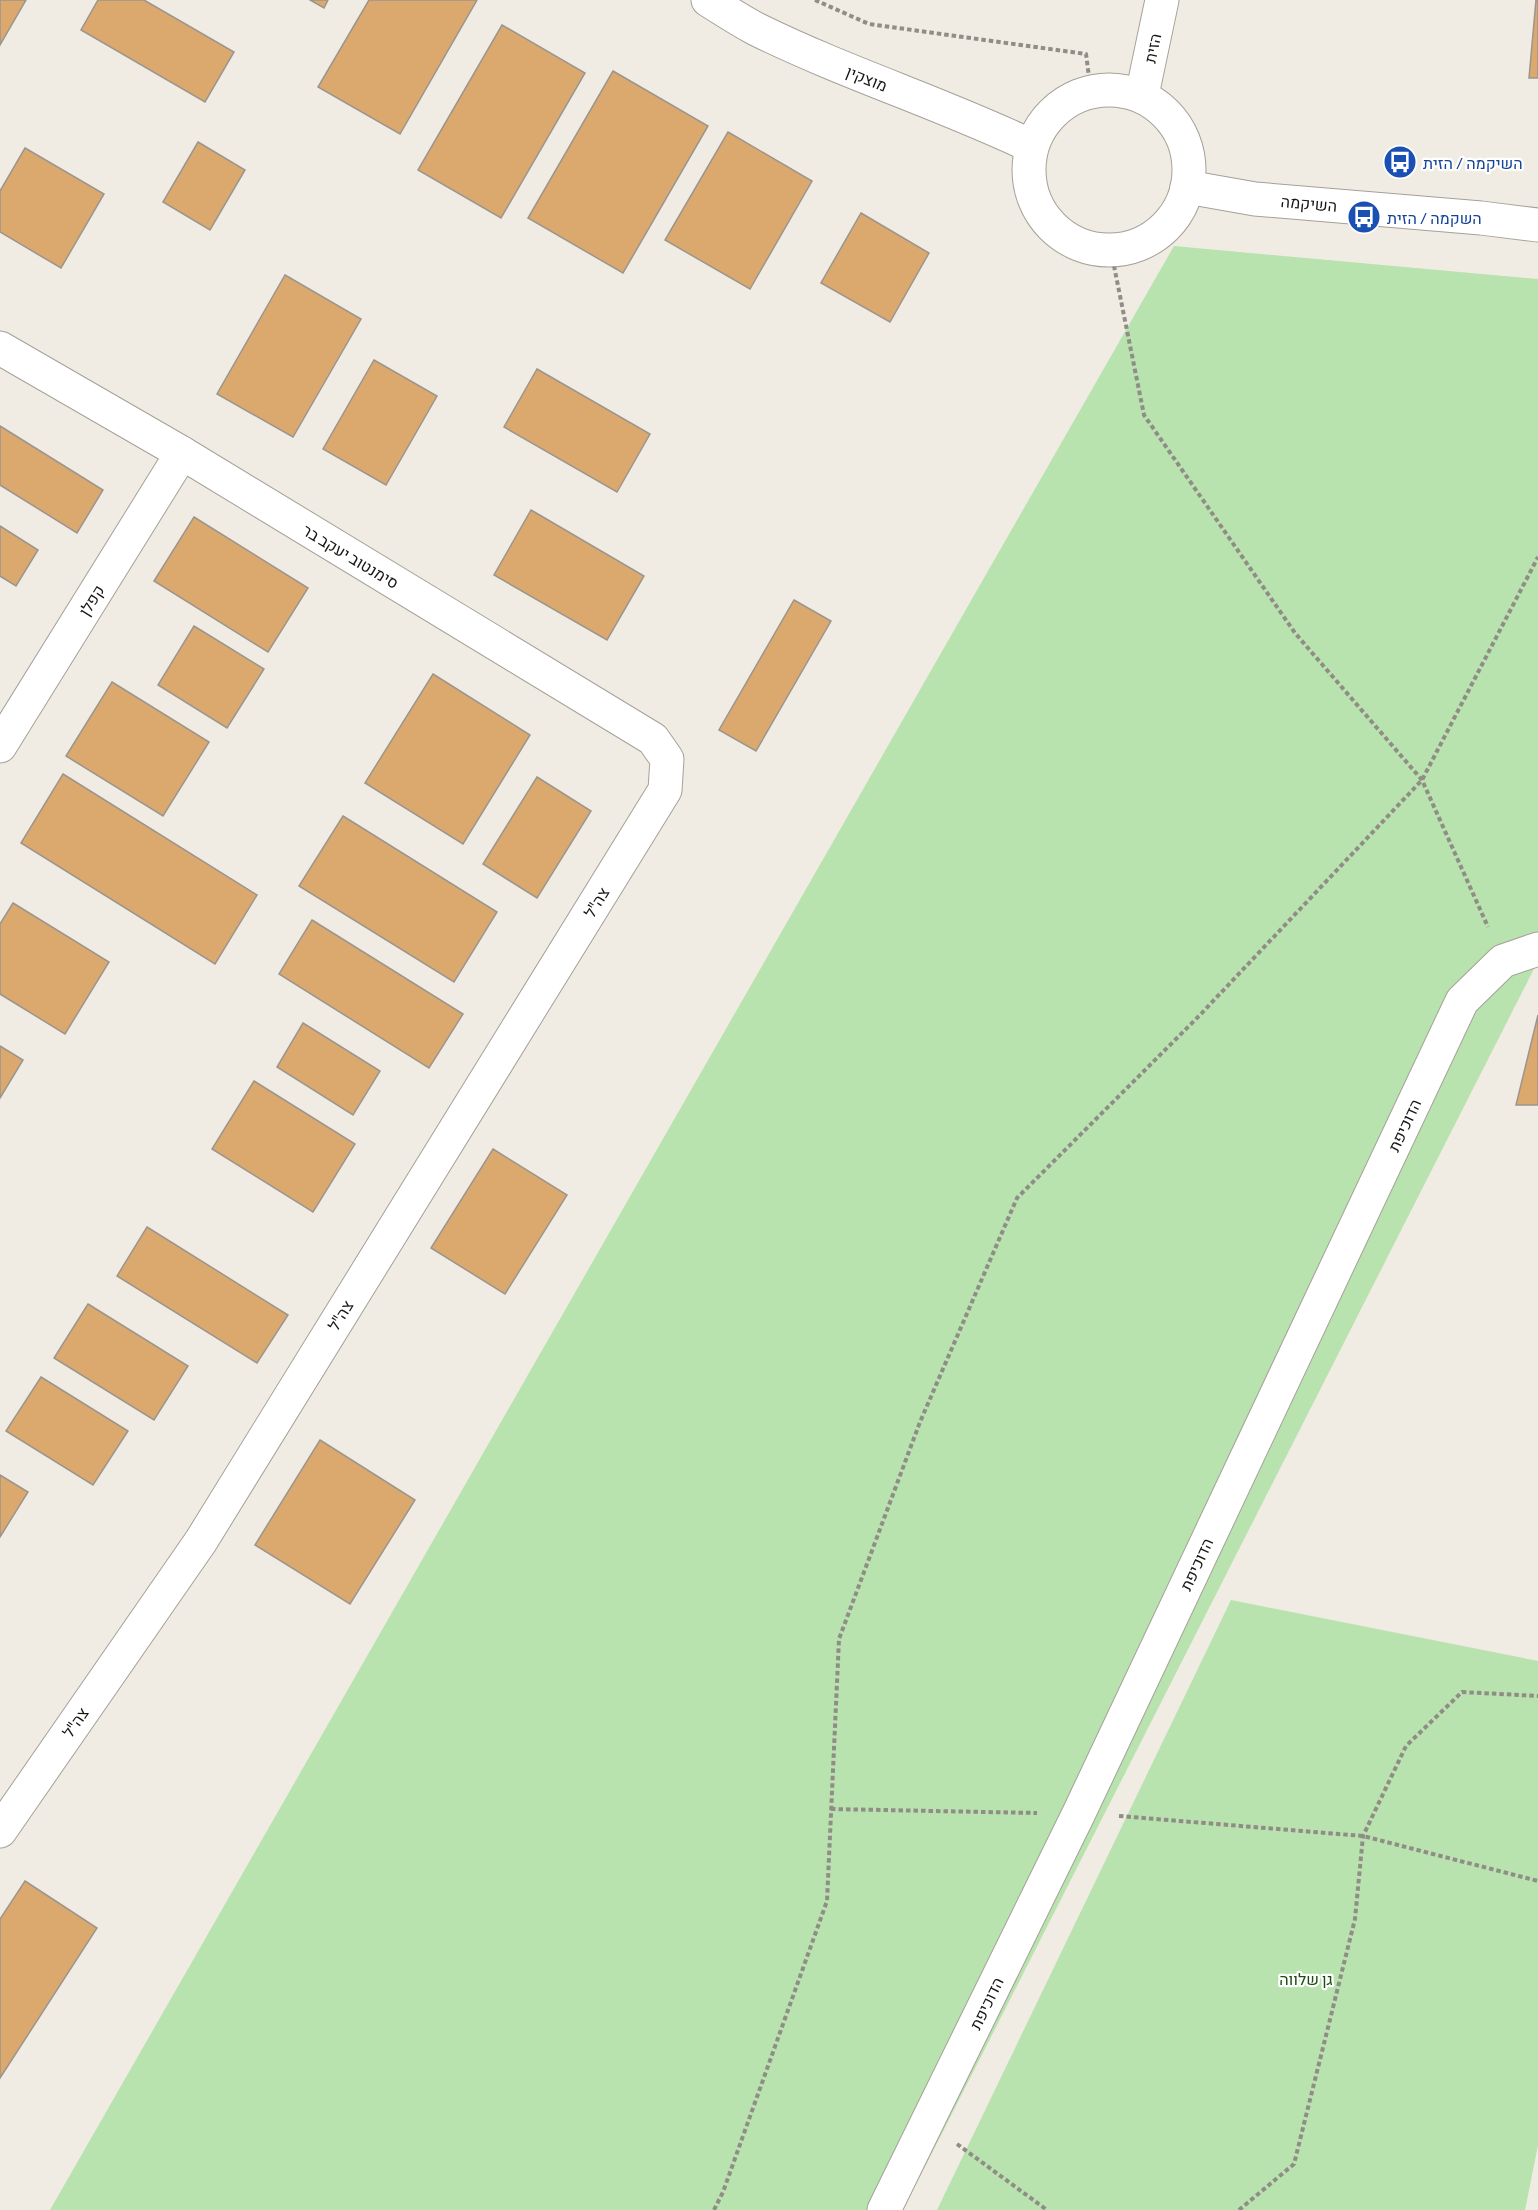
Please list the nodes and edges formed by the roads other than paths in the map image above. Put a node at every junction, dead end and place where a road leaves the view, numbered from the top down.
1 (708, 0) edge
2 (1162, 0) edge
3 (1142, 95) junction
4 (1031, 146) junction
5 (1188, 187) junction
6 (1538, 225) edge
7 (0, 348) edge
8 (182, 453) junction
9 (0, 746) edge
10 (665, 790) joint
11 (1538, 949) edge
12 (0, 1830) edge
13 (884, 2210) edge

1 - 4 street, מוצקין
2 - 3 street, הזית
3 - 4 street
3 - 5 street
4 - 5 street
5 - 6 street, השיקמה
7 - 8 street, סימנטוב יעקב בר
8 - 9 street, קפלן
8 - 10 street, סימנטוב יעקב בר
10 - 12 street, צה"ל
11 - 13 street, הדוכיפת

